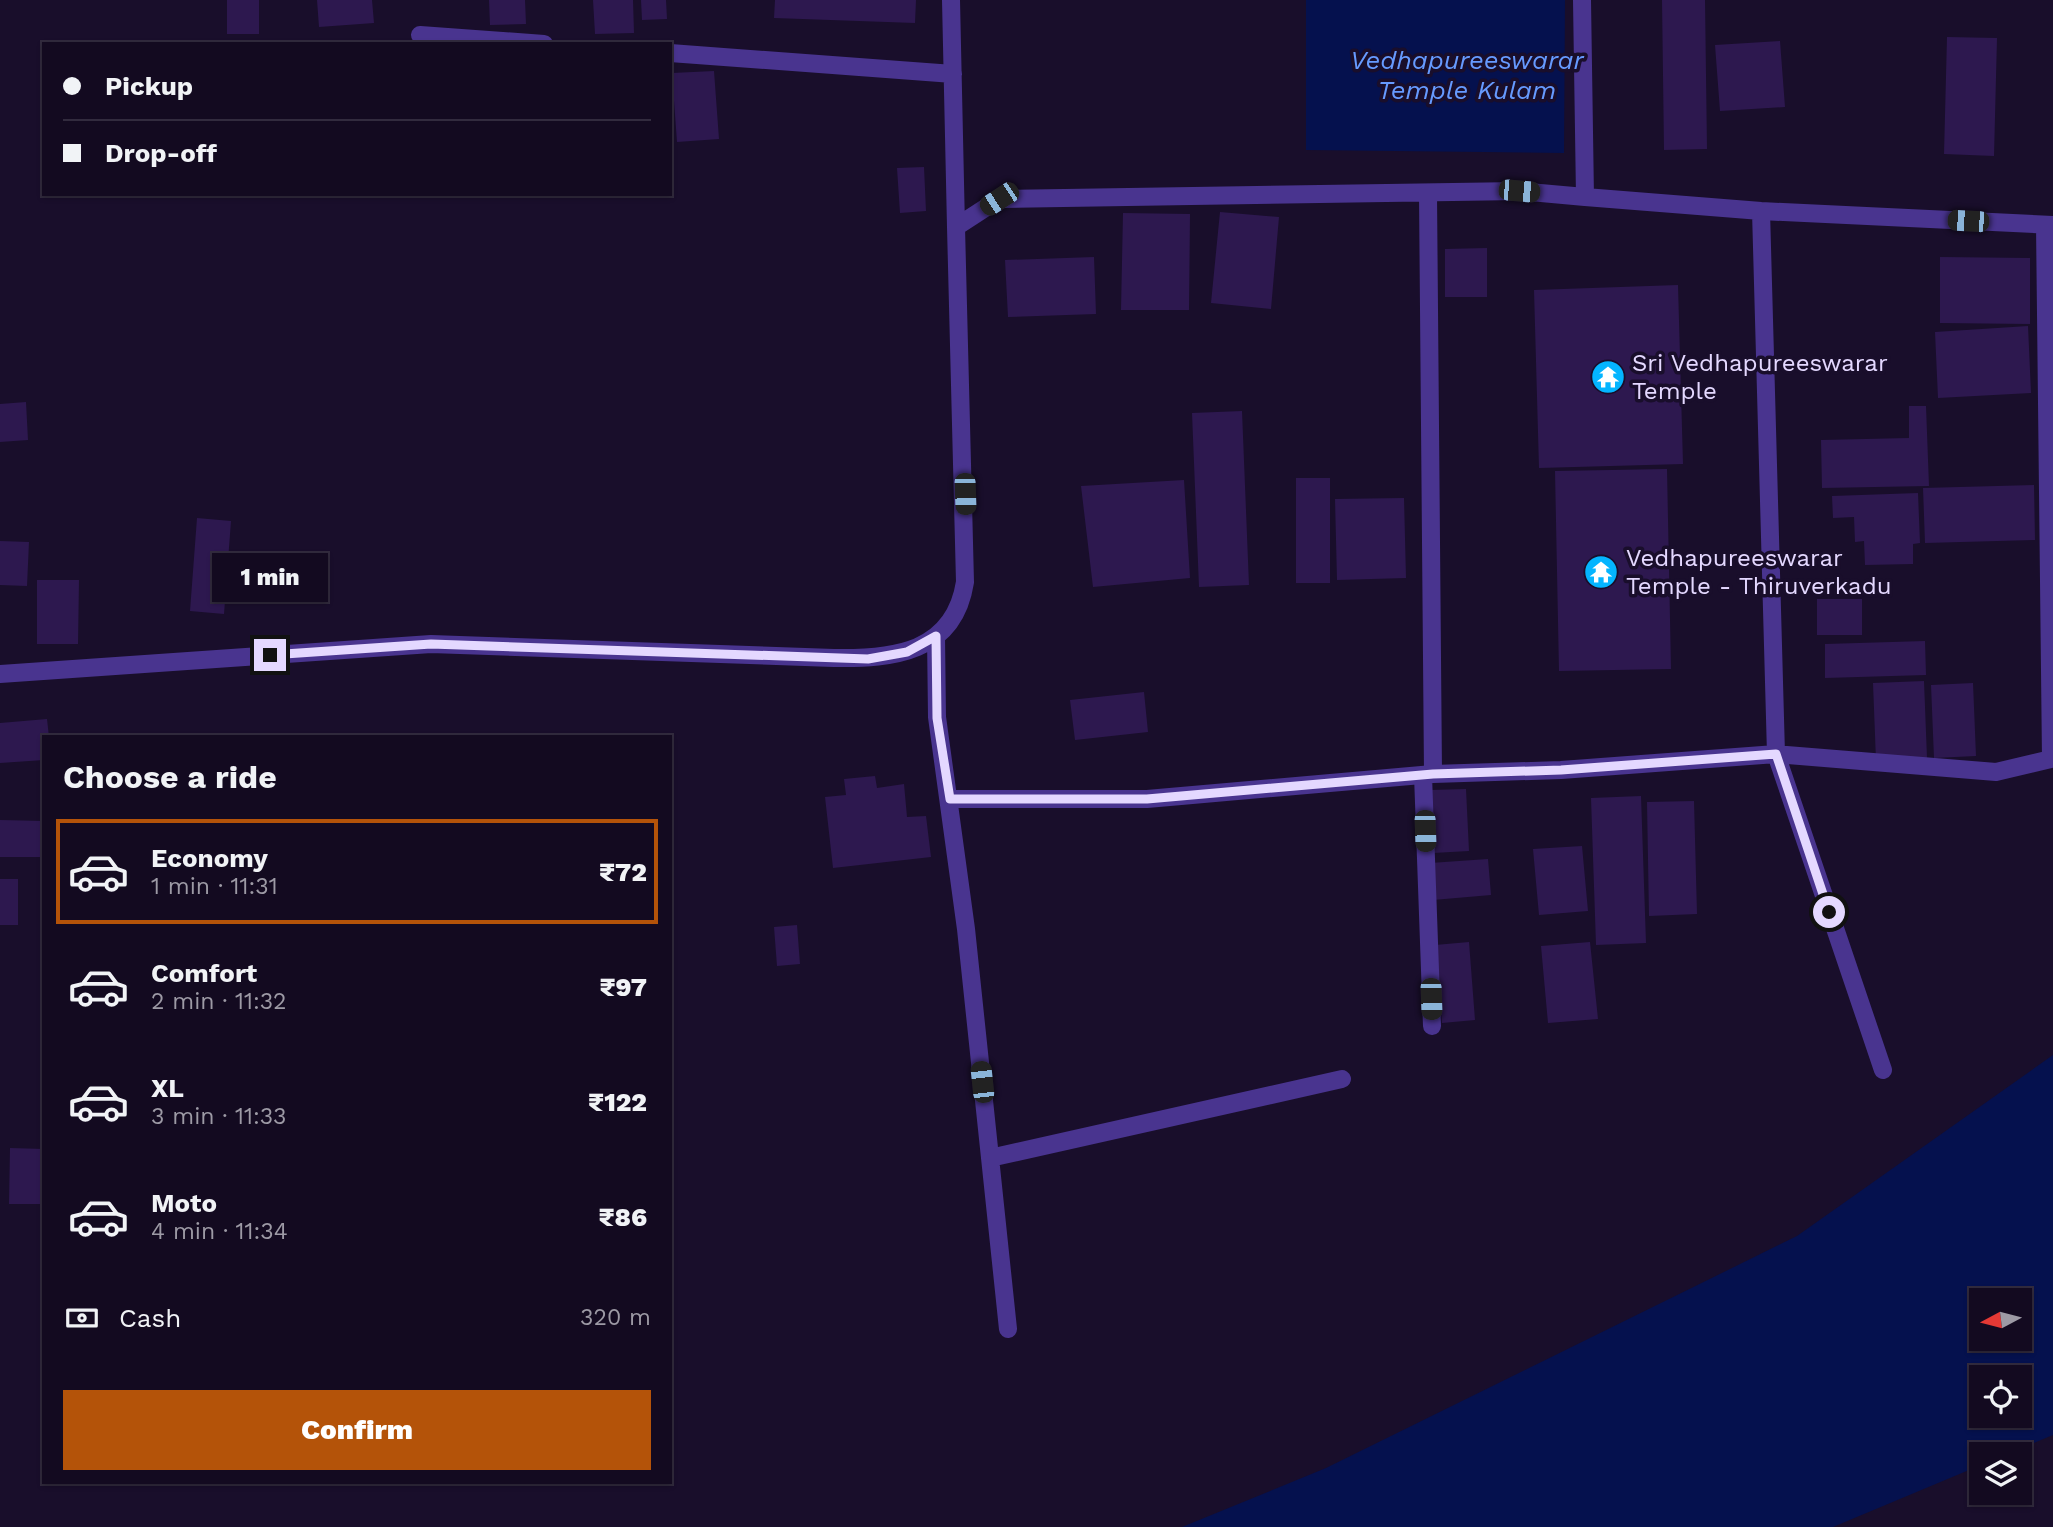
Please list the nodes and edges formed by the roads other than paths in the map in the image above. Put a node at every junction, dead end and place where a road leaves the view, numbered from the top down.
1 (951, 0) edge
2 (1582, 0) edge
3 (420, 35) dead end
4 (516, 42) edge
5 (672, 53) edge
6 (953, 74) junction
7 (1428, 192) junction
8 (1585, 197) junction
9 (1761, 211) junction
10 (2049, 225) edge
11 (957, 227) junction
12 (936, 636) junction
13 (0, 674) edge
14 (1776, 754) junction
15 (1428, 774) junction
16 (950, 799) junction
17 (1432, 1026) dead end
18 (1883, 1070) dead end
19 (1342, 1079) dead end
20 (990, 1158) junction
21 (1008, 1329) dead end

1 - 6 street
2 - 8 street
3 - 4 street
5 - 6 street
6 - 11 street
7 - 8 street
7 - 11 street
7 - 15 street
8 - 9 street
9 - 10 street
9 - 14 street
10 - 14 street
11 - 12 street
12 - 13 street
12 - 16 street
14 - 15 street
14 - 18 street
15 - 16 street
15 - 17 street
16 - 20 street
19 - 20 street
20 - 21 street

